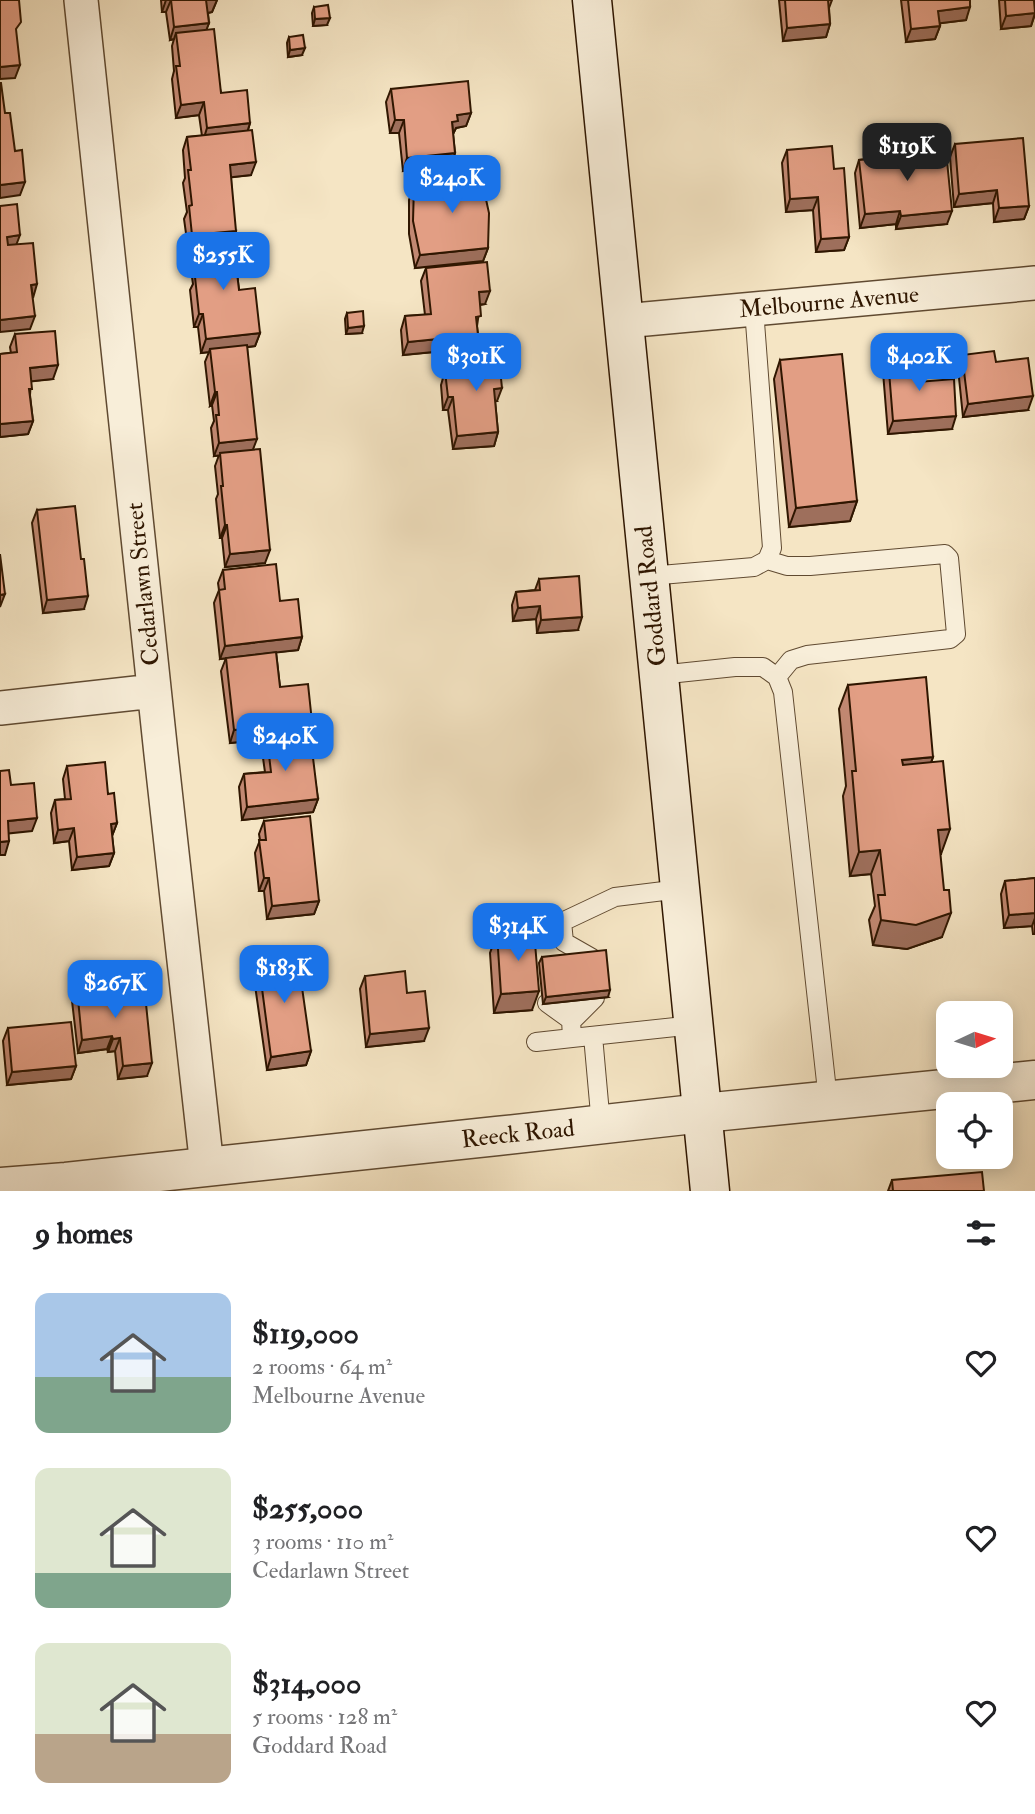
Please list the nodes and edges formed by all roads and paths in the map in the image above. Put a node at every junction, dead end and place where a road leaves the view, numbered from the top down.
1 (81, 0) edge
2 (592, 0) edge
3 (1035, 283) edge
4 (754, 309) junction
5 (624, 321) junction
6 (766, 561) junction
7 (649, 576) junction
8 (659, 675) junction
9 (776, 677) junction
10 (154, 691) junction
11 (0, 708) edge
12 (680, 889) junction
13 (564, 942) junction
14 (559, 958) edge
15 (592, 958) edge
16 (595, 998) edge
17 (570, 1001) edge
18 (547, 1003) edge
19 (694, 1025) junction
20 (572, 1030) junction
21 (593, 1037) junction
22 (536, 1042) dead end
23 (1035, 1080) edge
24 (828, 1100) junction
25 (703, 1113) junction
26 (601, 1125) junction
27 (207, 1167) junction
28 (0, 1186) edge
29 (710, 1191) edge

1 - 10 street, Cedarlawn Street
2 - 5 main road, Goddard Road
3 - 4 street, Melbourne Avenue
4 - 5 street, Melbourne Avenue
4 - 6 lane
5 - 7 main road, Goddard Road
6 - 7 lane
6 - 9 lane
7 - 8 main road, Goddard Road
8 - 9 lane
8 - 12 main road, Goddard Road
9 - 24 lane
10 - 11 street
10 - 27 street, Cedarlawn Street
12 - 13 lane
12 - 19 main road, Goddard Road
13 - 14 lane
13 - 15 lane
16 - 20 lane
17 - 20 lane
18 - 20 lane
19 - 21 lane
19 - 25 main road, Goddard Road
20 - 21 lane
20 - 22 lane
21 - 26 lane
23 - 24 main road, Reeck Road
24 - 25 main road, Reeck Road
25 - 26 main road, Reeck Road
25 - 29 main road, Goddard Road
26 - 27 main road, Reeck Road
27 - 28 main road, Reeck Road

